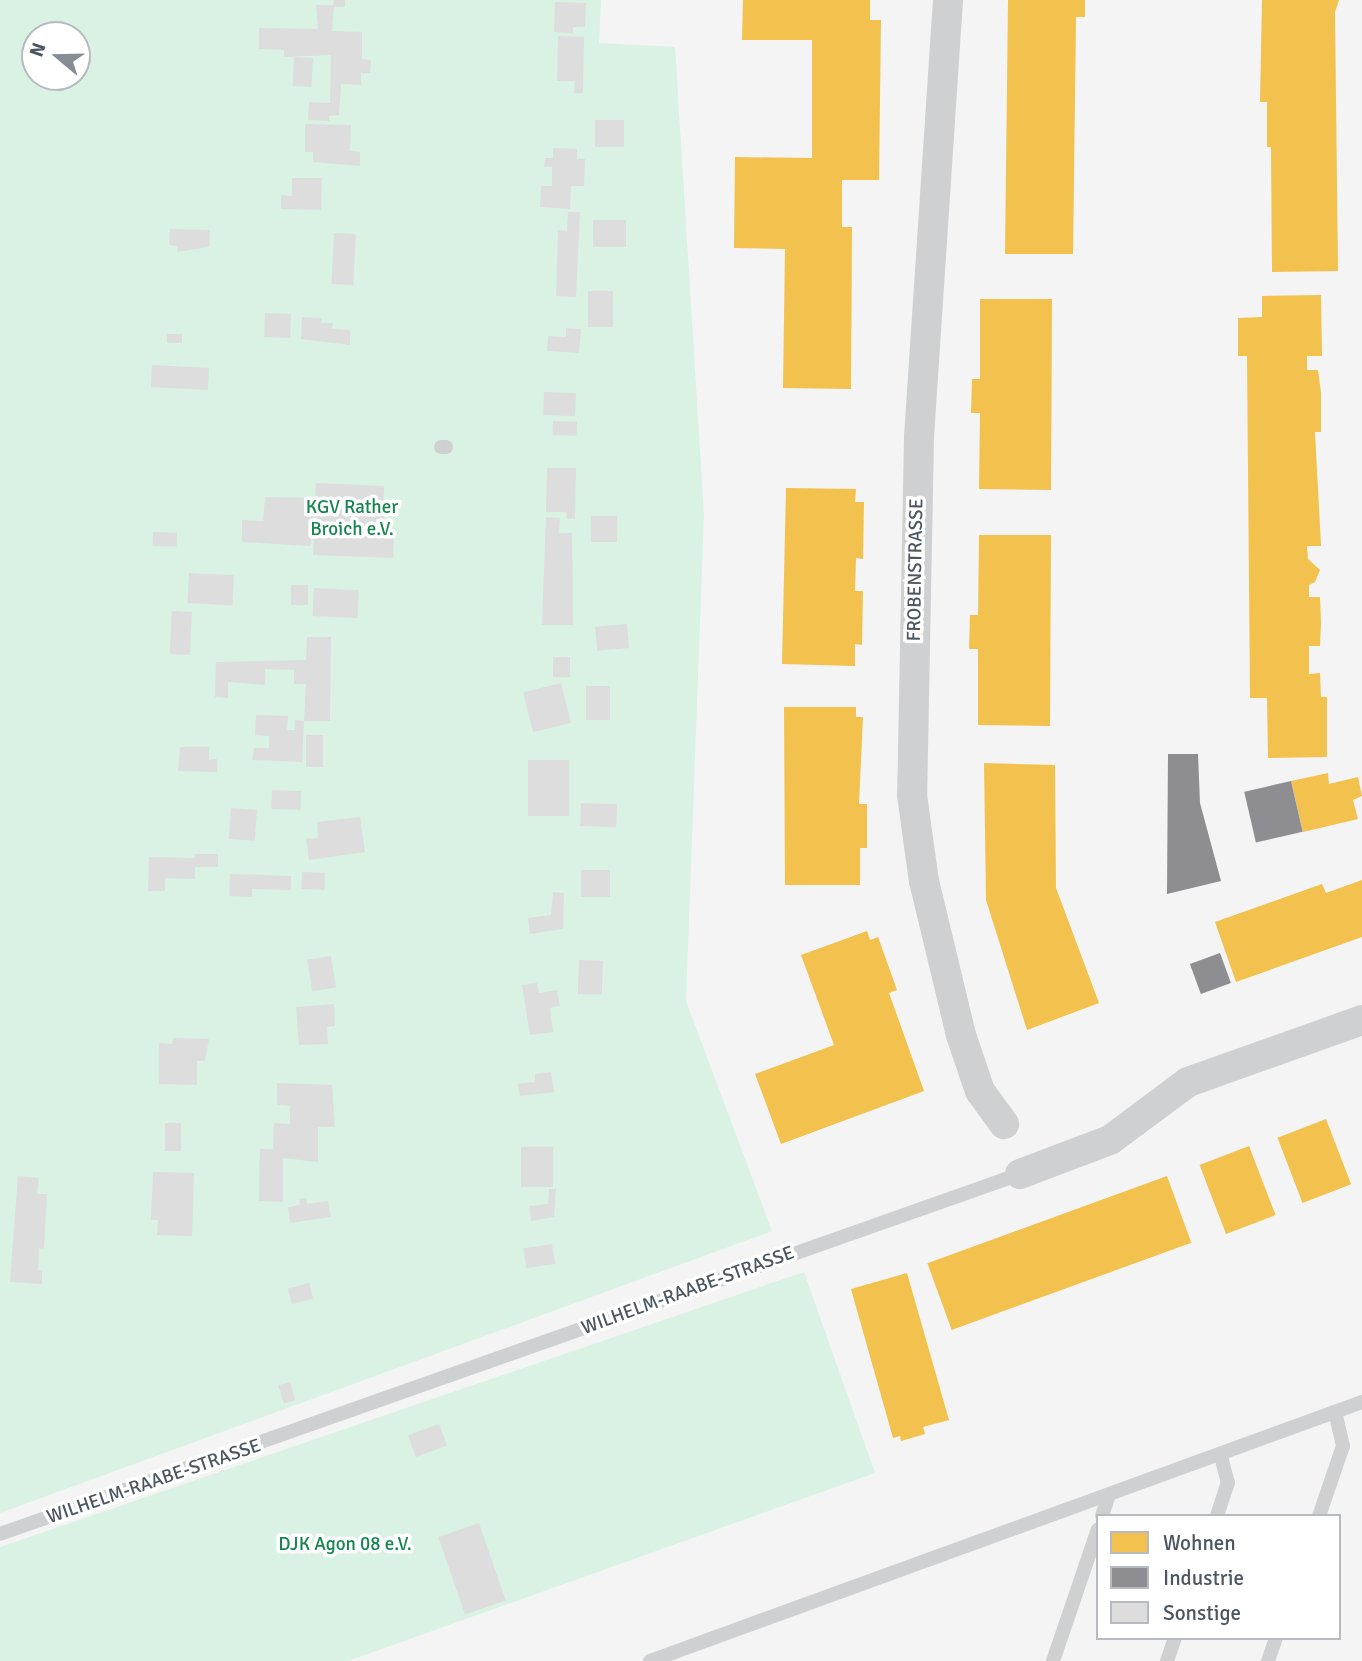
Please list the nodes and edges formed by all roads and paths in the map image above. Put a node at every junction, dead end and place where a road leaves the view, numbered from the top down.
1 (948, 0) edge
2 (1362, 1020) edge
3 (1004, 1124) dead end
4 (1020, 1174) joint
5 (1362, 1402) edge
6 (1335, 1412) junction
7 (1220, 1454) junction
8 (1109, 1495) junction
9 (1103, 1514) edge
10 (1218, 1514) edge
11 (1320, 1514) edge
12 (0, 1534) edge
13 (1096, 1534) edge
14 (1174, 1640) edge
15 (1275, 1640) edge
16 (650, 1661) edge
17 (1053, 1661) edge
18 (1167, 1661) edge
19 (1268, 1661) edge

1 - 3 street, FROBENSTRASSE
2 - 4 street, WILHELM-RAABE-STRASSE
4 - 12 lane, WILHELM-RAABE-STRASSE
5 - 6 lane
6 - 7 lane
6 - 11 lane
7 - 8 lane
7 - 10 lane
8 - 9 lane
8 - 16 lane
13 - 17 lane
14 - 18 lane
15 - 19 lane

